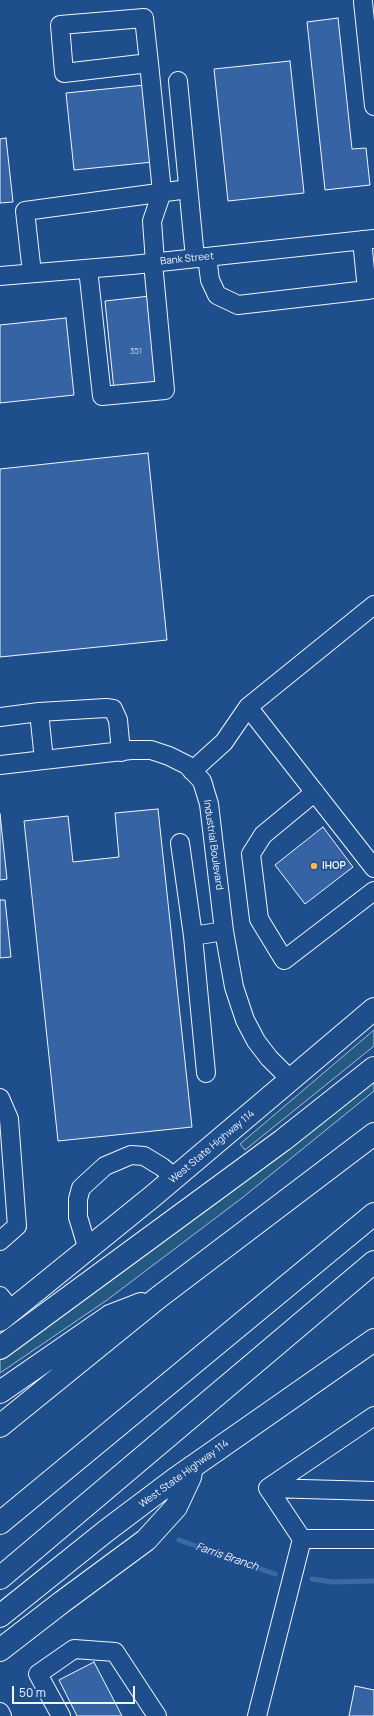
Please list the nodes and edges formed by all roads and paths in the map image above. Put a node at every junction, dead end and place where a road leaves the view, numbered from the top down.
1 (363, 2) dead end
2 (149, 63) junction
3 (178, 81) dead end
4 (374, 106) edge
5 (188, 189) junction
6 (162, 192) junction
7 (368, 239) edge
8 (201, 257) junction
9 (154, 263) junction
10 (88, 268) junction
11 (32, 273) junction
12 (0, 276) edge
13 (370, 289) edge
14 (374, 605) edge
15 (248, 707) junction
16 (39, 712) junction
17 (0, 717) edge
18 (121, 752) junction
19 (44, 760) junction
20 (0, 765) edge
21 (192, 771) junction
22 (315, 792) junction
23 (180, 843) dead end
24 (374, 868) edge
25 (374, 891) edge
26 (224, 932) junction
27 (192, 936) junction
28 (374, 1009) edge
29 (374, 1068) edge
30 (206, 1073) dead end
31 (291, 1080) junction
32 (0, 1098) edge
33 (374, 1134) edge
34 (175, 1178) junction
35 (374, 1214) edge
36 (0, 1241) edge
37 (88, 1250) junction
38 (374, 1262) edge
39 (159, 1298) junction
40 (4, 1309) edge
41 (374, 1340) edge
42 (0, 1348) edge
43 (0, 1392) edge
44 (374, 1416) edge
45 (0, 1426) edge
46 (192, 1467) junction
47 (268, 1488) junction
48 (374, 1491) edge
49 (0, 1522) edge
50 (302, 1539) junction
51 (374, 1539) edge
52 (0, 1578) edge
53 (0, 1616) edge
54 (0, 1650) edge
55 (0, 1712) edge
56 (2, 1716) edge
57 (61, 1716) edge
58 (157, 1716) edge
59 (258, 1716) edge

1 - 4 street
2 - 2 street
2 - 6 street
3 - 5 street
5 - 6 street
5 - 8 street
6 - 9 street
6 - 11 street
7 - 8 street, Bank Street
7 - 13 street
8 - 9 street, Bank Street
8 - 13 street
9 - 10 street, Bank Street
9 - 10 street
10 - 11 street, Bank Street
11 - 12 street, Bank Street
14 - 15 street
15 - 21 street
15 - 22 street
16 - 17 street
16 - 18 street
16 - 19 street
18 - 19 street, Industrial Boulevard
18 - 21 street, Industrial Boulevard
19 - 20 street, Industrial Boulevard
21 - 26 street, Industrial Boulevard
22 - 24 street
22 - 25 street
23 - 27 street
26 - 27 street
26 - 31 street, Industrial Boulevard
27 - 30 street
28 - 31 main road, West State Highway 114
29 - 42 main road
31 - 34 main road, West State Highway 114
32 - 36 street
33 - 39 main road
34 - 37 main road, West State Highway 114
34 - 37 street
35 - 49 main road
37 - 40 main road, West State Highway 114
38 - 52 main road
39 - 43 main road
39 - 45 main road
41 - 46 main road, West State Highway 114
44 - 47 street
46 - 53 main road, West State Highway 114
46 - 54 main road
47 - 48 street
47 - 50 street
50 - 51 street
50 - 59 street
55 - 56 street
57 - 58 street

